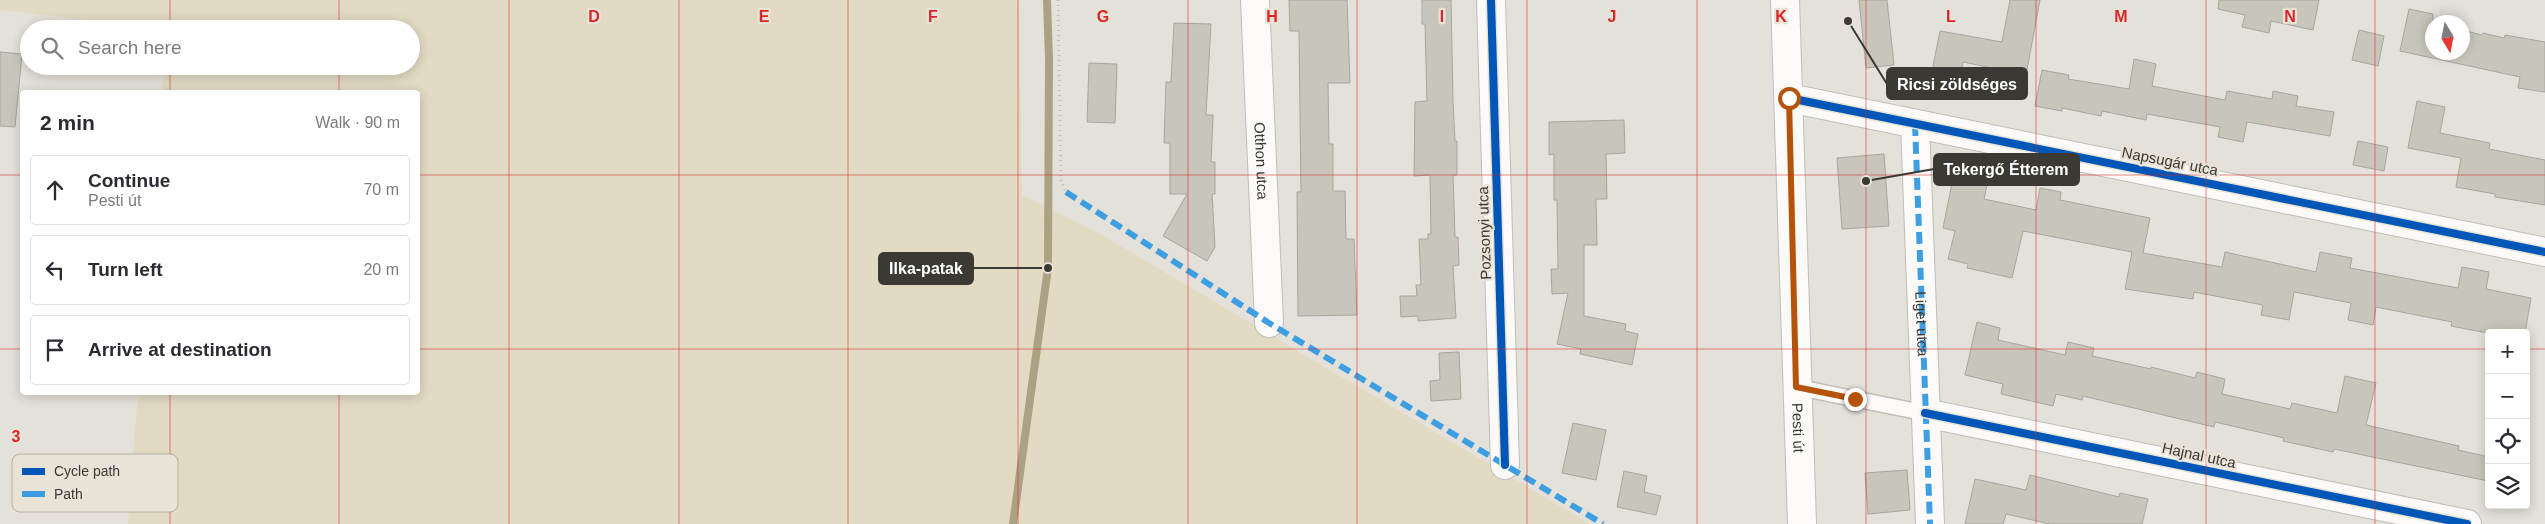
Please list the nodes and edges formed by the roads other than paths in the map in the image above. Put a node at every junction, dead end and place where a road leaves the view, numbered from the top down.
1 (1255, 0) edge
2 (1491, 0) edge
3 (1785, 0) edge
4 (1789, 98) junction
5 (1916, 124) junction
6 (2545, 252) edge
7 (1269, 323) dead end
8 (1796, 387) junction
9 (1925, 413) junction
10 (1505, 465) dead end
11 (1802, 524) edge
12 (1930, 524) edge
13 (2467, 524) edge

1 - 7 street, Otthon utca
2 - 10 street, Pozsonyi utca
3 - 4 street, Pesti út
4 - 5 street, Napsugár utca
4 - 8 street, Pesti út
5 - 6 street, Napsugár utca
5 - 9 street, Liget utca
8 - 9 lane
8 - 11 street, Pesti út
9 - 12 street, Liget utca
9 - 13 street, Hajnal utca

